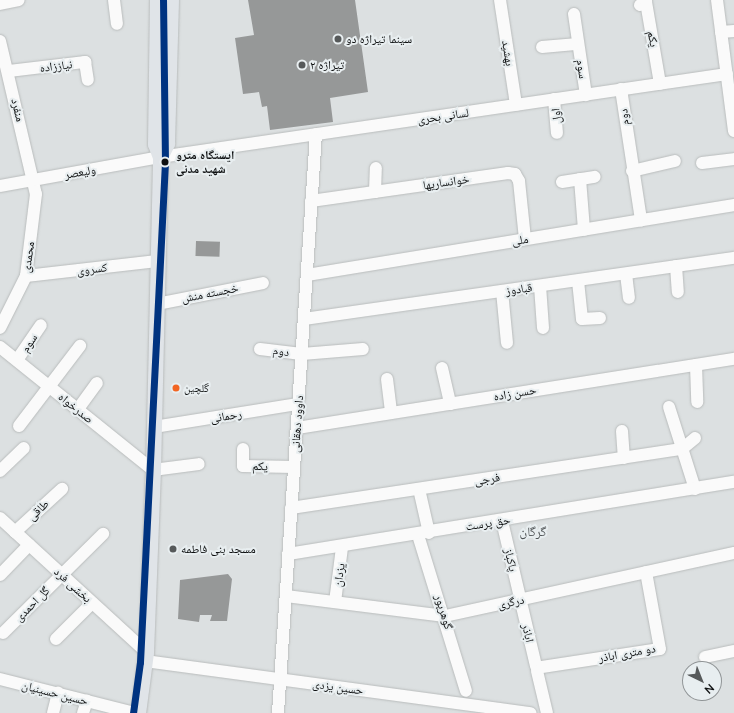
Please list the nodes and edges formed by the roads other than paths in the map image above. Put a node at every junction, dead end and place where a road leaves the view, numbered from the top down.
1 (19, 0) edge
2 (114, 0) edge
3 (157, 0) edge
4 (171, 0) edge
5 (500, 0) edge
6 (717, 0) edge
7 (0, 4) edge
8 (640, 4) dead end
9 (574, 14) dead end
10 (117, 24) dead end
11 (734, 31) edge
12 (721, 32) junction
13 (0, 41) edge
14 (578, 44) junction
15 (542, 47) dead end
16 (8, 71) junction
17 (727, 74) junction
18 (88, 80) dead end
19 (660, 84) junction
20 (621, 90) junction
21 (586, 95) junction
22 (554, 99) junction
23 (516, 105) junction
24 (734, 131) edge
25 (557, 133) dead end
26 (316, 134) junction
27 (160, 157) junction
28 (734, 159) edge
29 (675, 161) dead end
30 (702, 163) dead end
31 (376, 168) dead end
32 (632, 171) junction
33 (595, 177) dead end
34 (580, 179) junction
35 (34, 180) junction
36 (562, 182) dead end
37 (0, 186) edge
38 (375, 192) junction
39 (311, 201) junction
40 (734, 205) edge
41 (641, 220) junction
42 (584, 230) junction
43 (525, 239) junction
44 (734, 258) edge
45 (157, 261) junction
46 (676, 266) junction
47 (626, 274) junction
48 (307, 275) junction
49 (26, 276) junction
50 (578, 281) junction
51 (263, 283) dead end
52 (540, 286) junction
53 (502, 292) junction
54 (678, 292) dead end
55 (630, 298) dead end
56 (157, 304) junction
57 (600, 318) dead end
58 (304, 319) junction
59 (41, 325) dead end
60 (0, 328) edge
61 (543, 328) dead end
62 (507, 343) dead end
63 (0, 346) edge
64 (80, 346) dead end
65 (260, 349) dead end
66 (363, 349) dead end
67 (302, 354) junction
68 (734, 359) edge
69 (17, 360) junction
70 (696, 365) junction
71 (442, 368) dead end
72 (387, 379) dead end
73 (97, 383) dead end
74 (51, 387) junction
75 (697, 402) dead end
76 (298, 404) junction
77 (450, 404) junction
78 (669, 407) dead end
79 (78, 409) junction
80 (391, 413) junction
81 (19, 426) dead end
82 (154, 427) junction
83 (297, 428) junction
84 (622, 431) dead end
85 (695, 438) dead end
86 (24, 448) dead end
87 (682, 449) junction
88 (243, 450) dead end
89 (624, 458) junction
90 (199, 464) dead end
91 (294, 467) junction
92 (153, 470) junction
93 (0, 471) edge
94 (734, 482) edge
95 (62, 489) dead end
96 (419, 489) junction
97 (695, 489) junction
98 (291, 508) junction
99 (0, 518) edge
100 (502, 521) junction
101 (15, 532) junction
102 (103, 534) dead end
103 (423, 534) junction
104 (29, 545) junction
105 (342, 547) junction
106 (734, 553) edge
107 (288, 554) junction
108 (646, 572) junction
109 (0, 575) edge
110 (62, 575) junction
111 (286, 596) junction
112 (520, 600) junction
113 (335, 602) junction
114 (92, 603) junction
115 (445, 616) junction
116 (4, 628) edge
117 (56, 639) dead end
118 (734, 651) edge
119 (145, 656) junction
120 (705, 657) dead end
121 (538, 668) junction
122 (0, 679) edge
123 (280, 680) junction
124 (466, 691) dead end
125 (58, 694) junction
126 (87, 701) junction
127 (53, 713) edge
128 (83, 713) edge
129 (134, 713) edge
130 (138, 713) edge
131 (278, 713) edge
132 (532, 713) edge
133 (547, 713) edge

1 - 7 street
2 - 10 street
3 - 27 main road
4 - 27 main road
5 - 23 street, بهشید
6 - 12 street
8 - 19 street, یکم
9 - 14 street, سوم
11 - 12 street
12 - 17 street
13 - 16 street, منفرد
14 - 15 street, سوم
14 - 21 street, سوم
16 - 18 street, نیاززاده
16 - 35 street, منفرد
17 - 19 street, لسانی بحری
17 - 24 street
19 - 20 street, لسانی بحری
20 - 21 street, لسانی بحری
20 - 32 street, دوم
21 - 22 street, لسانی بحری
22 - 23 street, لسانی بحری
22 - 25 street, اول
23 - 26 street, لسانی بحری
26 - 27 street, لسانی بحری
26 - 39 street, داوود دهقانی
27 - 35 street, ولیعصر
27 - 45 main road
28 - 30 street
29 - 32 street
31 - 38 street
32 - 41 street
33 - 34 street
34 - 36 street
34 - 42 street
35 - 37 street, ولیعصر
35 - 49 street, محمدی
38 - 39 street, خوانساریها
38 - 43 street, خوانساریها
39 - 48 street, داوود دهقانی
40 - 41 street, ملی
41 - 42 street, ملی
42 - 43 street, ملی
43 - 48 street, ملی
44 - 46 street, قبادوز
45 - 49 street, کسروی
45 - 56 main road
46 - 47 street, قبادوز
46 - 54 street
47 - 50 street, قبادوز
47 - 55 street
48 - 58 street, داوود دهقانی
49 - 60 street, محمدی
50 - 52 street, قبادوز
50 - 57 street
51 - 56 street, خجسته منش
52 - 53 street, قبادوز
52 - 61 street
53 - 58 street, قبادوز
53 - 62 street
56 - 82 main road
58 - 67 street, داوود دهقانی
59 - 69 street, سوم
63 - 69 street, صدرخواه
64 - 74 street
65 - 67 street, دوم
66 - 67 street, دوم
67 - 76 street, داوود دهقانی
68 - 70 street, حسن زاده
69 - 74 street, صدرخواه
70 - 75 street
70 - 77 street, حسن زاده
71 - 77 street
72 - 80 street
73 - 79 street
74 - 79 street, صدرخواه
74 - 81 street
76 - 82 street, رحمانی
76 - 83 street, داوود دهقانی
77 - 80 street, حسن زاده
78 - 87 street
79 - 92 street, صدرخواه
80 - 83 street, حسن زاده
82 - 92 main road
83 - 91 street, داوود دهقانی
84 - 89 street
85 - 87 street
86 - 93 street
87 - 89 street, فرجی
87 - 97 street
88 - 91 street, یکم
89 - 96 street, فرجی
90 - 92 street
91 - 98 street, داوود دهقانی
92 - 119 main road
94 - 97 street, حق پرست
95 - 101 street, طاقی
96 - 98 street, فرجی
96 - 103 street, گوهرپور
97 - 100 street, حق پرست
98 - 107 street, داوود دهقانی
99 - 101 street, بخشی فرد
100 - 103 street, حق پرست
100 - 112 street, پاکباز
101 - 104 street, بخشی فرد
102 - 110 street, گل احمدی
103 - 105 street, حق پرست
103 - 115 street, گوهرپور
104 - 109 street
104 - 110 street, بخشی فرد
105 - 107 street, حق پرست
105 - 113 street, یزدان
106 - 108 street, درگری
107 - 111 street, داوود دهقانی
108 - 112 street, درگری
108 - 121 street, دو متری اباذر
110 - 114 street, بخشی فرد
110 - 116 street, گل احمدی
111 - 113 street, درگری
111 - 123 street, داوود دهقانی
112 - 115 street, درگری
112 - 121 street, اباذر
113 - 115 street, درگری
114 - 117 street
114 - 119 street, بخشی فرد
115 - 124 street, گوهرپور
118 - 120 street
119 - 123 street, حسین یزدی
119 - 130 main road
121 - 133 street, اباذر
122 - 125 street, حسین حسینیان
123 - 131 street, داوود دهقانی
123 - 132 street, حسین یزدی
125 - 126 street, حسین حسینیان
125 - 127 street
126 - 128 street
126 - 129 street, حسین حسینیان

